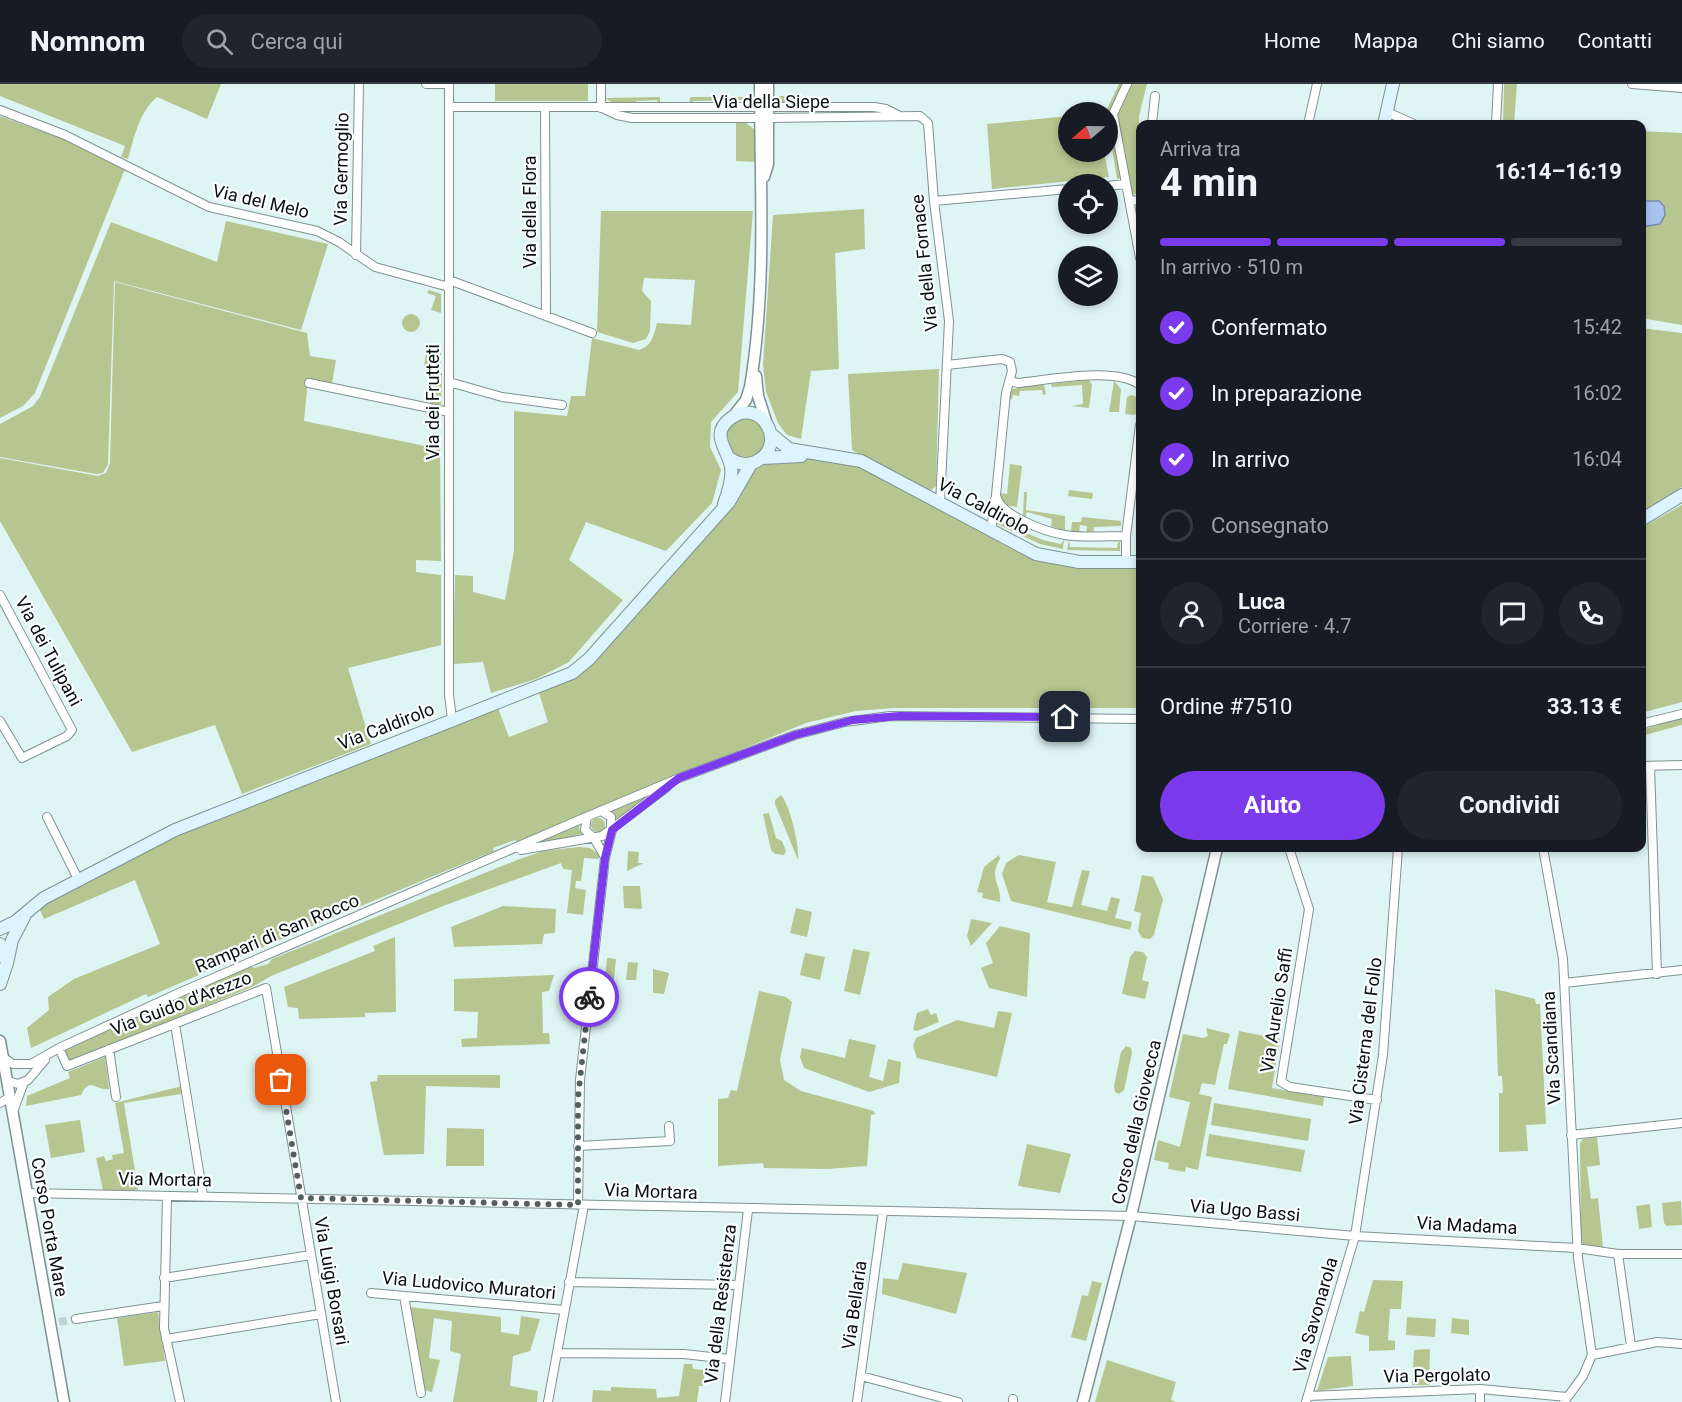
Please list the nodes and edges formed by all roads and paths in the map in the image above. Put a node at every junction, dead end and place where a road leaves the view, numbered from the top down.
1 (359, 84) edge
2 (426, 84) edge
3 (449, 84) edge
4 (601, 84) edge
5 (760, 84) edge
6 (768, 84) edge
7 (1127, 84) edge
8 (1317, 84) edge
9 (1393, 84) edge
10 (1498, 84) edge
11 (1632, 84) edge
12 (1682, 88) edge
13 (1155, 96) dead end
14 (449, 107) junction
15 (545, 107) junction
16 (856, 107) junction
17 (874, 107) junction
18 (601, 108) junction
19 (664, 108) junction
20 (686, 108) junction
21 (0, 110) edge
22 (764, 113) junction
23 (901, 116) junction
24 (856, 117) junction
25 (874, 117) junction
26 (664, 118) junction
27 (687, 118) junction
28 (1385, 118) edge
29 (1152, 120) edge
30 (1309, 120) edge
31 (1496, 120) edge
32 (929, 128) joint
33 (1126, 184) junction
34 (1118, 185) edge
35 (1058, 190) edge
36 (1136, 200) edge
37 (934, 201) junction
38 (1129, 201) junction
39 (1136, 237) edge
40 (356, 255) junction
41 (449, 284) junction
42 (546, 316) junction
43 (592, 333) dead end
44 (755, 349) junction
45 (947, 365) junction
46 (1012, 371) junction
47 (1010, 381) junction
48 (449, 382) junction
49 (1028, 382) junction
50 (309, 383) dead end
51 (1136, 383) edge
52 (562, 405) dead end
53 (449, 412) junction
54 (735, 414) junction
55 (770, 430) junction
56 (817, 454) junction
57 (1136, 457) edge
58 (729, 458) junction
59 (757, 461) junction
60 (996, 495) junction
61 (1682, 495) edge
62 (940, 503) junction
63 (1007, 511) junction
64 (717, 515) junction
65 (1646, 517) edge
66 (991, 531) junction
67 (1126, 536) junction
68 (1126, 562) junction
69 (1136, 562) edge
70 (0, 594) edge
71 (1682, 714) edge
72 (1136, 719) edge
73 (452, 720) junction
74 (0, 721) edge
75 (1646, 723) edge
76 (1682, 765) edge
77 (1646, 766) edge
78 (679, 778) junction
79 (601, 811) junction
80 (47, 817) dead end
81 (587, 817) junction
82 (612, 830) junction
83 (594, 838) junction
84 (508, 852) junction
85 (1216, 852) edge
86 (1290, 852) edge
87 (1398, 852) edge
88 (1544, 852) edge
89 (605, 858) junction
90 (78, 879) junction
91 (26, 914) junction
92 (0, 929) edge
93 (0, 944) edge
94 (8, 963) junction
95 (1682, 970) edge
96 (1657, 974) junction
97 (1564, 983) junction
98 (0, 984) edge
99 (266, 988) joint
100 (175, 1024) junction
101 (0, 1041) edge
102 (59, 1048) junction
103 (110, 1049) junction
104 (2, 1056) edge
105 (8, 1081) junction
106 (24, 1082) junction
107 (10, 1097) junction
108 (117, 1097) dead end
109 (1377, 1100) junction
110 (0, 1103) edge
111 (14, 1109) junction
112 (1682, 1123) edge
113 (669, 1126) dead end
114 (1572, 1135) junction
115 (578, 1146) junction
116 (27, 1193) junction
117 (167, 1196) junction
118 (203, 1196) junction
119 (301, 1198) junction
120 (581, 1205) junction
121 (748, 1210) junction
122 (883, 1212) junction
123 (1131, 1216) junction
124 (1355, 1236) junction
125 (1577, 1248) junction
126 (1618, 1254) junction
127 (1682, 1254) edge
128 (311, 1255) junction
129 (164, 1278) junction
130 (569, 1282) junction
131 (738, 1285) junction
132 (370, 1293) dead end
133 (404, 1296) junction
134 (163, 1306) junction
135 (564, 1310) junction
136 (321, 1314) junction
137 (76, 1319) tunnel mouth
138 (166, 1339) junction
139 (1682, 1344) edge
140 (1631, 1346) junction
141 (557, 1353) junction
142 (1592, 1355) junction
143 (729, 1359) junction
144 (861, 1376) junction
145 (1480, 1389) junction
146 (421, 1393) dead end
147 (1307, 1399) edge
148 (1566, 1400) edge
149 (64, 1402) edge
150 (180, 1402) edge
151 (336, 1402) edge
152 (548, 1402) edge
153 (725, 1402) edge
154 (857, 1402) edge
155 (958, 1402) edge
156 (1083, 1402) edge
157 (1480, 1402) edge

1 - 40 street, Via Germoglio
2 - 3 street
3 - 14 street, Via dei Frutteti
4 - 18 street
5 - 22 street
6 - 22 street
7 - 33 street
8 - 30 street
9 - 28 main road
10 - 31 street
11 - 12 street
13 - 29 street
14 - 15 street, Via della Siepe
14 - 41 street, Via dei Frutteti
15 - 18 street, Via della Siepe
15 - 42 street, Via della Flora
16 - 17 street, Via della Siepe
16 - 22 street, Via della Siepe
16 - 24 street, Via della Siepe
17 - 23 street, Via della Siepe
17 - 25 street
18 - 19 street, Via della Siepe
18 - 26 street, Via della Siepe
19 - 20 street, Via della Siepe
19 - 26 street
20 - 22 street, Via della Siepe
20 - 27 street, Via della Siepe
21 - 40 street, Via del Melo
22 - 24 street, Via della Siepe
22 - 27 street, Via della Siepe
22 - 44 street
23 - 25 street, Via della Siepe
23 - 32 street, Via della Siepe
24 - 25 street, Via della Siepe
26 - 27 street, Via della Siepe
32 - 37 street, Via della Fornace
33 - 34 street
33 - 38 street
35 - 37 street
36 - 38 street
37 - 45 street, Via della Fornace
38 - 39 street
40 - 41 street, Via del Melo
41 - 42 street, Via del Melo
41 - 48 street, Via dei Frutteti
42 - 43 street, Via del Melo
44 - 54 street
44 - 55 street
45 - 46 street
45 - 62 street, Via della Fornace
46 - 47 street
46 - 49 street
47 - 49 street
47 - 60 street
48 - 52 street
48 - 53 street, Via dei Frutteti
49 - 51 street
50 - 53 street
53 - 73 street, Via dei Frutteti
54 - 55 main road, Via Caldirolo
54 - 58 main road, Via Caldirolo
55 - 56 main road, Via Caldirolo
55 - 59 main road, Via Caldirolo
56 - 59 main road, Via Caldirolo
56 - 62 main road, Via Caldirolo
57 - 67 street
58 - 59 main road, Via Caldirolo
58 - 64 main road, Via Caldirolo
59 - 64 main road, Via Caldirolo
60 - 63 street
60 - 66 street
61 - 65 main road
62 - 66 main road, Via Caldirolo
63 - 66 street
63 - 67 street
64 - 73 main road, Via Caldirolo
66 - 68 main road, Via Caldirolo
67 - 68 street
68 - 69 main road, Via Caldirolo
70 - 74 street, Via dei Tulipani
71 - 75 street
72 - 78 street, Rampari di San Rocco
73 - 90 main road, Via Caldirolo
76 - 77 street
77 - 96 street
78 - 79 street, Rampari di San Rocco
78 - 82 street, Rampari di San Rocco
79 - 81 street, Rampari di San Rocco
79 - 82 street
80 - 90 street
81 - 83 street
81 - 84 street, Rampari di San Rocco
82 - 83 street, Rampari di San Rocco
82 - 89 street
83 - 84 street, Rampari di San Rocco
83 - 89 street
84 - 102 street, Rampari di San Rocco
85 - 123 street, Corso della Giovecca
86 - 109 street, Via Aurelio Saffi
87 - 109 street, Via Cisterna del Follo
88 - 97 street, Via Scandiana
89 - 115 street
90 - 91 main road, Via Caldirolo
91 - 92 main road, Via Caldirolo
91 - 94 main road, Via Caldirolo
93 - 94 main road
94 - 98 main road, Via Caldirolo
95 - 96 street
96 - 97 street
97 - 114 street, Via Scandiana
99 - 100 street, Via Guido d'Arezzo
99 - 119 street, Via Luigi Borsari
100 - 103 street, Via Guido d'Arezzo
100 - 118 street
101 - 104 street, Corso Porta Mare
102 - 103 street, Via Guido d'Arezzo
102 - 104 street, Rampari di San Rocco
102 - 106 street, Rampari di San Rocco
103 - 108 street, Via Guido d'Arezzo
104 - 105 street, Corso Porta Mare
105 - 106 street
105 - 107 street, Corso Porta Mare
106 - 111 street, Rampari di San Rocco
107 - 110 street
107 - 111 street, Corso Porta Mare
109 - 124 street, Via Cisterna del Follo
111 - 116 street, Corso Porta Mare
112 - 114 street
113 - 115 street
114 - 125 street, Via Scandiana
115 - 120 street
116 - 117 street, Via Mortara
116 - 149 street, Corso Porta Mare
117 - 118 street, Via Mortara
117 - 129 street
118 - 119 street, Via Mortara
119 - 120 street, Via Mortara
119 - 128 street, Via Luigi Borsari
120 - 121 street, Via Mortara
120 - 130 street
121 - 122 street, Via Mortara
121 - 131 street, Via della Resistenza
122 - 123 street, Via Mortara
122 - 144 street, Via Bellaria
123 - 124 street, Via Ugo Bassi
123 - 156 street, Corso della Giovecca
124 - 125 street, Via Madama
124 - 147 street, Via Savonarola
125 - 126 street, Via Madama
125 - 142 street, Via Scandiana
126 - 127 street, Via Madama
126 - 140 street
128 - 129 street
128 - 136 street, Via Luigi Borsari
129 - 134 street
130 - 131 street
130 - 135 street
131 - 143 street, Via della Resistenza
132 - 133 street, Via Ludovico Muratori
133 - 135 street, Via Ludovico Muratori
133 - 146 street
134 - 137 street
134 - 138 street
135 - 141 street
136 - 138 street
136 - 151 street, Via Luigi Borsari
138 - 150 street
139 - 140 street
140 - 142 street
141 - 143 street
141 - 152 street
142 - 148 street
143 - 153 street, Via della Resistenza
144 - 154 street, Via Bellaria
144 - 155 street
145 - 147 street, Via Pergolato
145 - 148 street, Via Pergolato
145 - 157 street

